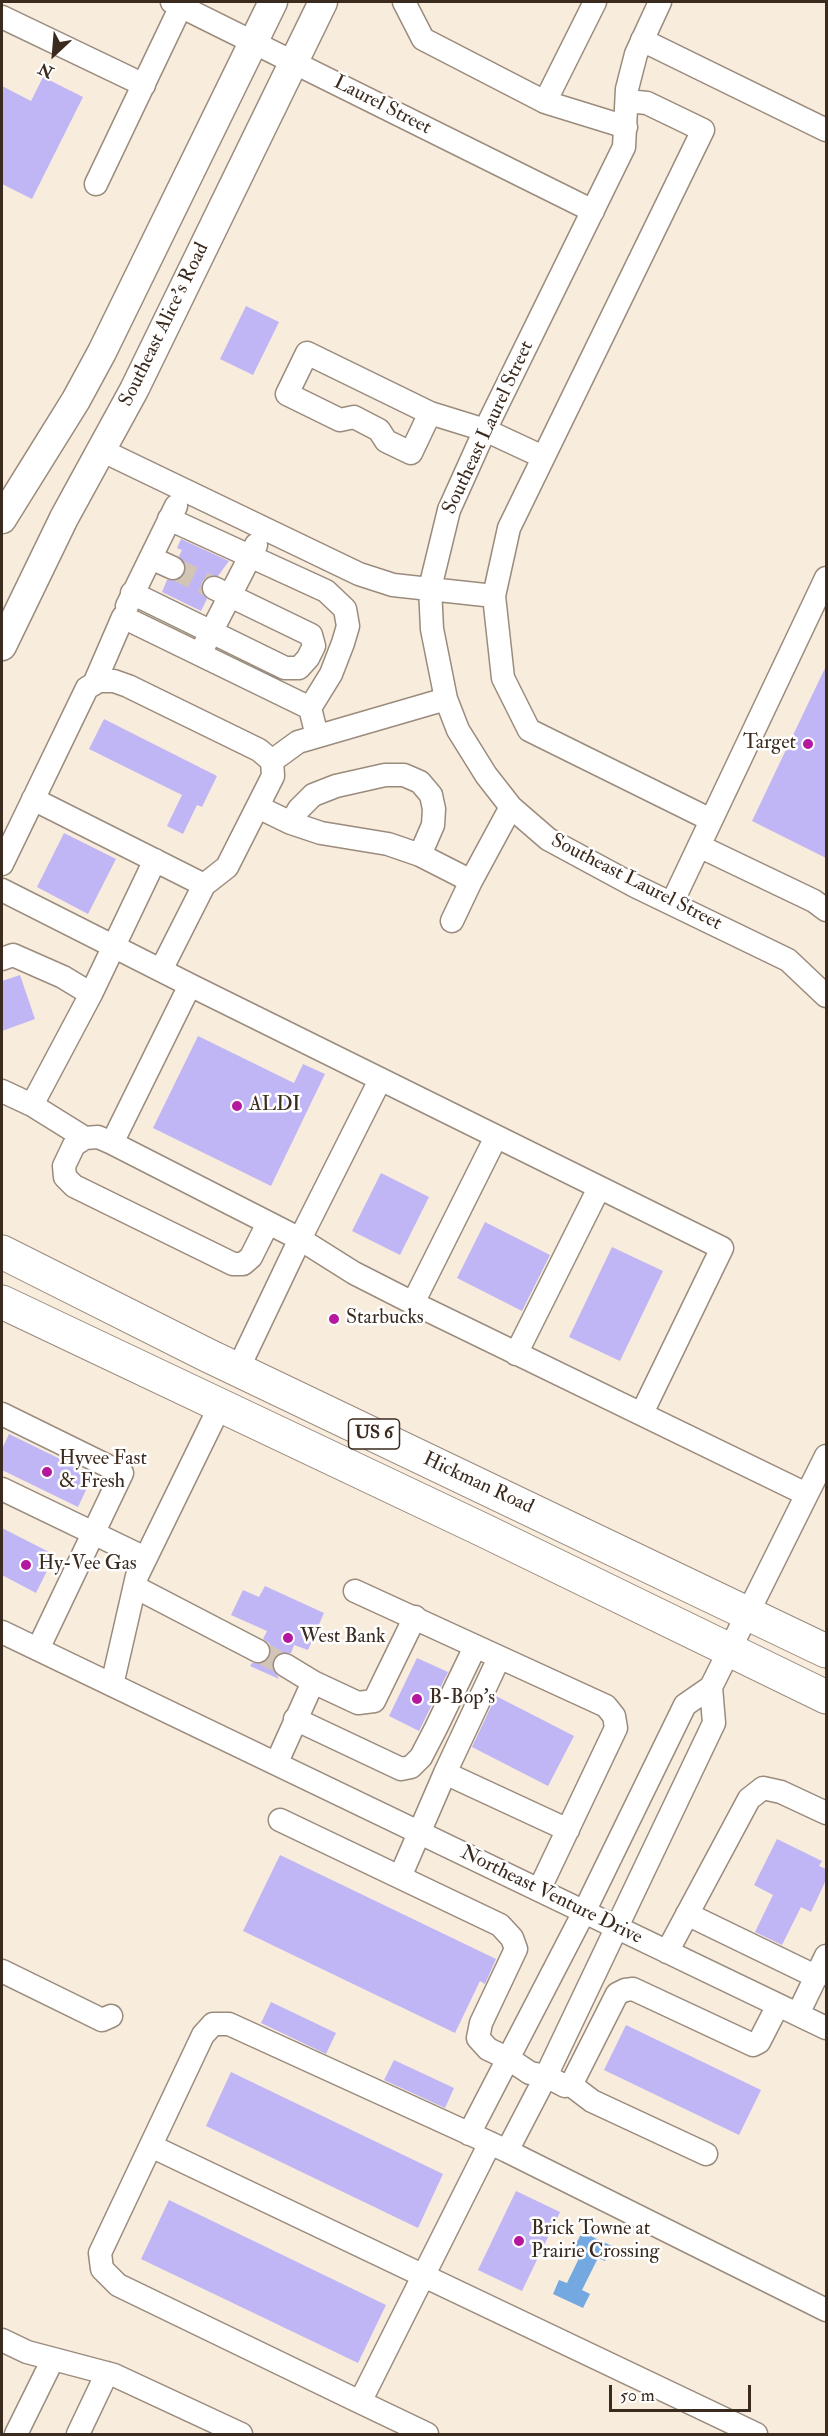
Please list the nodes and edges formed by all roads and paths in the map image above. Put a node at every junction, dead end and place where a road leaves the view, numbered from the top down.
1 (273, 2) edge
2 (323, 2) edge
3 (404, 2) edge
4 (595, 2) edge
5 (660, 2) edge
6 (177, 4) edge
7 (2, 17) edge
8 (642, 40) junction
9 (254, 42) junction
10 (294, 62) junction
11 (144, 85) junction
12 (627, 101) junction
13 (545, 102) junction
14 (626, 127) junction
15 (826, 130) edge
16 (96, 184) dead end
17 (592, 211) junction
18 (430, 413) junction
19 (485, 430) junction
20 (101, 450) junction
21 (543, 458) junction
22 (183, 491) junction
23 (2, 519) edge
24 (170, 519) junction
25 (263, 530) junction
26 (250, 557) junction
27 (151, 558) junction
28 (173, 568) tunnel mouth
29 (826, 578) edge
30 (430, 588) junction
31 (222, 592) junction
32 (132, 593) junction
33 (494, 597) junction
34 (123, 618) junction
35 (211, 632) junction
36 (2, 646) edge
37 (200, 655) junction
38 (94, 684) junction
39 (446, 699) junction
40 (310, 708) junction
41 (317, 736) junction
42 (272, 761) junction
43 (33, 799) junction
44 (258, 807) junction
45 (511, 807) junction
46 (711, 820) junction
47 (291, 823) junction
48 (699, 846) junction
49 (420, 855) junction
50 (155, 860) junction
51 (2, 864) edge
52 (471, 881) junction
53 (204, 885) junction
54 (2, 890) edge
55 (672, 903) junction
56 (826, 910) edge
57 (452, 921) dead end
58 (114, 947) junction
59 (2, 959) edge
60 (161, 970) junction
61 (190, 985) junction
62 (91, 994) junction
63 (826, 996) edge
64 (380, 1080) junction
65 (2, 1091) edge
66 (32, 1105) junction
67 (496, 1137) junction
68 (85, 1138) junction
69 (112, 1143) junction
70 (599, 1188) junction
71 (268, 1223) junction
72 (300, 1239) junction
73 (2, 1252) edge
74 (2, 1302) edge
75 (413, 1303) junction
76 (516, 1354) junction
77 (238, 1369) junction
78 (220, 1406) junction
79 (642, 1413) junction
80 (2, 1414) edge
81 (826, 1456) edge
82 (2, 1489) edge
83 (806, 1494) junction
84 (93, 1533) junction
85 (145, 1558) junction
86 (135, 1587) junction
87 (355, 1591) dead end
88 (748, 1614) junction
89 (415, 1617) junction
90 (2, 1632) edge
91 (475, 1647) junction
92 (38, 1649) junction
93 (258, 1651) tunnel mouth
94 (730, 1651) junction
95 (826, 1651) edge
96 (499, 1658) junction
97 (285, 1665) tunnel mouth
98 (313, 1682) junction
99 (112, 1684) junction
100 (711, 1688) junction
101 (826, 1697) edge
102 (296, 1719) junction
103 (277, 1762) junction
104 (445, 1773) junction
105 (826, 1813) edge
106 (280, 1820) dead end
107 (568, 1830) junction
108 (420, 1832) junction
109 (400, 1877) junction
110 (539, 1890) junction
111 (584, 1912) junction
112 (687, 1914) junction
113 (615, 1927) junction
114 (668, 1952) junction
115 (826, 1956) edge
116 (2, 1971) edge
117 (817, 1977) junction
118 (788, 2009) junction
119 (111, 2016) dead end
120 (826, 2028) edge
121 (509, 2059) junction
122 (546, 2076) junction
123 (571, 2085) junction
124 (469, 2134) junction
125 (151, 2146) junction
126 (498, 2147) junction
127 (706, 2154) dead end
128 (424, 2274) junction
129 (826, 2310) edge
130 (2, 2340) edge
131 (53, 2359) junction
132 (107, 2373) junction
133 (360, 2402) junction
134 (16, 2434) edge
135 (78, 2434) edge
136 (241, 2434) edge
137 (427, 2434) edge
138 (756, 2434) edge

1 - 9 main road
2 - 10 main road, Southeast Alice's Road
3 - 13 street
4 - 13 street
5 - 8 street, Southeast Laurel Street
6 - 9 street, Laurel Street
6 - 11 street
7 - 11 street
8 - 12 street, Southeast Laurel Street
8 - 15 street
9 - 10 street, Laurel Street
9 - 23 main road
10 - 17 street, Laurel Street
10 - 20 main road, Southeast Alice's Road
11 - 16 street
12 - 14 street, Southeast Laurel Street
12 - 21 street
13 - 14 street
14 - 17 street, Southeast Laurel Street
17 - 19 street, Southeast Laurel Street
18 - 18 street
18 - 19 street
19 - 21 street
19 - 30 street, Southeast Laurel Street
20 - 22 street
20 - 36 main road, Southeast Alice's Road
21 - 33 street
22 - 24 street
22 - 25 street
24 - 26 street
24 - 27 street
25 - 26 street
25 - 30 street
26 - 31 street
26 - 40 street
27 - 28 street
27 - 32 street
29 - 46 street
30 - 33 street
30 - 39 street, Southeast Laurel Street
31 - 35 street
31 - 35 street
32 - 34 street
32 - 35 street
33 - 46 street
34 - 37 street
34 - 38 street
35 - 37 street
37 - 40 street
38 - 42 street
38 - 43 street
39 - 41 street
39 - 45 street, Southeast Laurel Street
40 - 41 street
41 - 42 street
42 - 44 street
43 - 50 street
43 - 51 street
44 - 47 street
44 - 53 street
45 - 52 street
45 - 55 street, Southeast Laurel Street
46 - 48 street
47 - 49 street
47 - 49 street
48 - 55 street
48 - 56 street
49 - 52 street
50 - 53 street
50 - 58 street
52 - 57 street
53 - 60 street
54 - 58 street
55 - 63 street, Southeast Laurel Street
58 - 60 street
58 - 62 street
59 - 62 street
60 - 61 street
61 - 64 street
61 - 69 street
62 - 66 street
64 - 67 street
64 - 72 street
65 - 66 street
66 - 68 street
67 - 70 street
67 - 75 street
68 - 69 street
68 - 71 street
69 - 71 street
70 - 76 street
70 - 79 street
71 - 72 street
72 - 75 street
72 - 77 street
73 - 77 highway, Hickman Road / US 6
74 - 78 highway, Hickman Road / US 6
75 - 76 street
76 - 79 street
77 - 88 highway, Hickman Road / US 6
78 - 85 street
78 - 94 highway, Hickman Road / US 6
79 - 83 street
80 - 84 street
81 - 83 street
82 - 84 street
83 - 88 street
84 - 85 street
84 - 92 street
85 - 86 street
86 - 93 street
86 - 99 street
87 - 89 street
88 - 94 street
88 - 95 highway, Hickman Road / US 6
89 - 91 street
89 - 98 street
90 - 92 street, Northeast Venture Drive
91 - 96 street
91 - 102 street
92 - 99 street, Northeast Venture Drive
94 - 100 street
94 - 101 highway, Hickman Road / US 6
96 - 104 street
96 - 107 street
97 - 98 street
98 - 102 street
99 - 103 street, Northeast Venture Drive
100 - 111 street
100 - 113 street
102 - 103 street
103 - 108 street, Northeast Venture Drive
104 - 107 street
104 - 108 street
105 - 112 street
106 - 109 street
107 - 110 street
108 - 109 street
108 - 110 street, Northeast Venture Drive
109 - 121 street
110 - 111 street, Northeast Venture Drive
111 - 113 street, Northeast Venture Drive
111 - 121 street
112 - 114 street
112 - 117 street
113 - 114 street, Northeast Venture Drive
113 - 122 street
114 - 118 street, Northeast Venture Drive
115 - 117 street
116 - 119 street
117 - 118 street
118 - 120 street, Northeast Venture Drive
118 - 123 street
121 - 122 street
121 - 124 street
122 - 123 street
122 - 126 street
123 - 127 street
124 - 125 street
124 - 126 street
125 - 128 street
125 - 133 street
126 - 128 street
126 - 129 street
128 - 133 street
128 - 138 street
130 - 131 street
131 - 132 street
131 - 134 street
132 - 135 street
132 - 136 street
133 - 137 street

